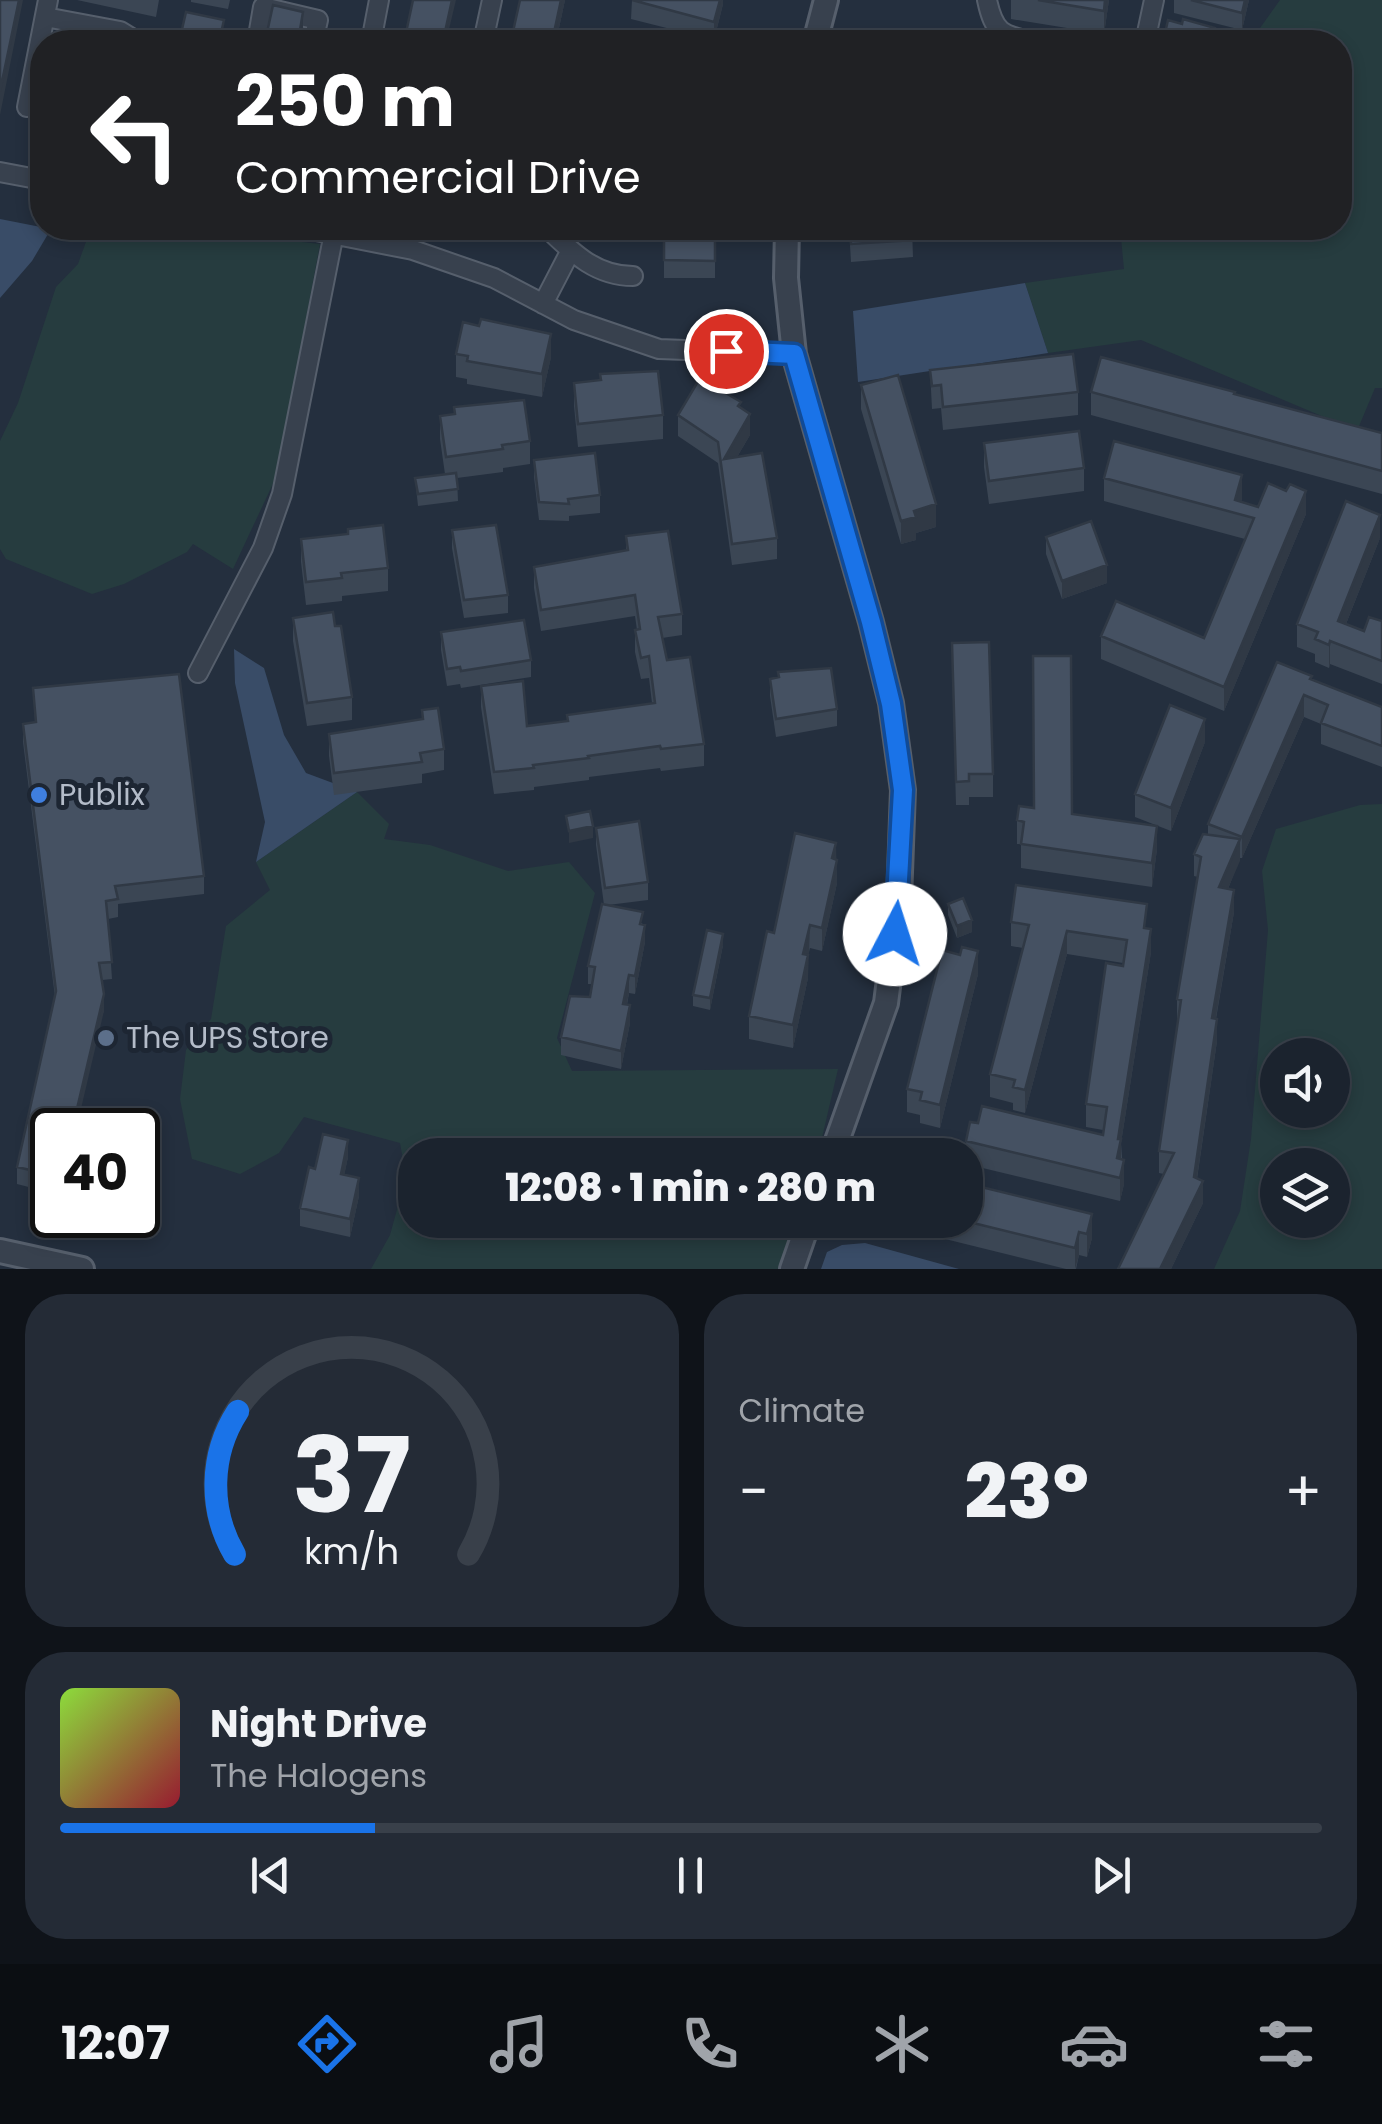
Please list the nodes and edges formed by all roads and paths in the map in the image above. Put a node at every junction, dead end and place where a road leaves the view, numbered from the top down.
1 (379, 0) edge
2 (492, 0) edge
3 (826, 0) edge
4 (987, 0) edge
5 (1154, 0) edge
6 (46, 9) edge
7 (117, 30) edge
8 (258, 30) edge
9 (316, 30) edge
10 (373, 30) edge
11 (486, 30) edge
12 (818, 30) edge
13 (1000, 30) edge
14 (1147, 30) edge
15 (30, 98) edge
16 (27, 107) dead end
17 (0, 172) edge
18 (30, 178) edge
19 (333, 240) edge
20 (372, 240) edge
21 (560, 240) edge
22 (787, 240) edge
23 (571, 250) junction
24 (633, 276) dead end
25 (543, 304) junction
26 (794, 354) junction
27 (198, 672) dead end
28 (838, 1138) edge
29 (803, 1238) edge
30 (0, 1251) edge
31 (82, 1269) edge
32 (792, 1269) edge

1 - 10 street
2 - 11 street
3 - 12 street
4 - 13 street
5 - 14 street
6 - 7 street
8 - 9 street
15 - 16 street
17 - 18 street
19 - 27 street
20 - 25 street
21 - 23 street
22 - 26 street
23 - 24 street
23 - 25 street
25 - 26 street
26 - 28 street
29 - 32 street
30 - 31 street

